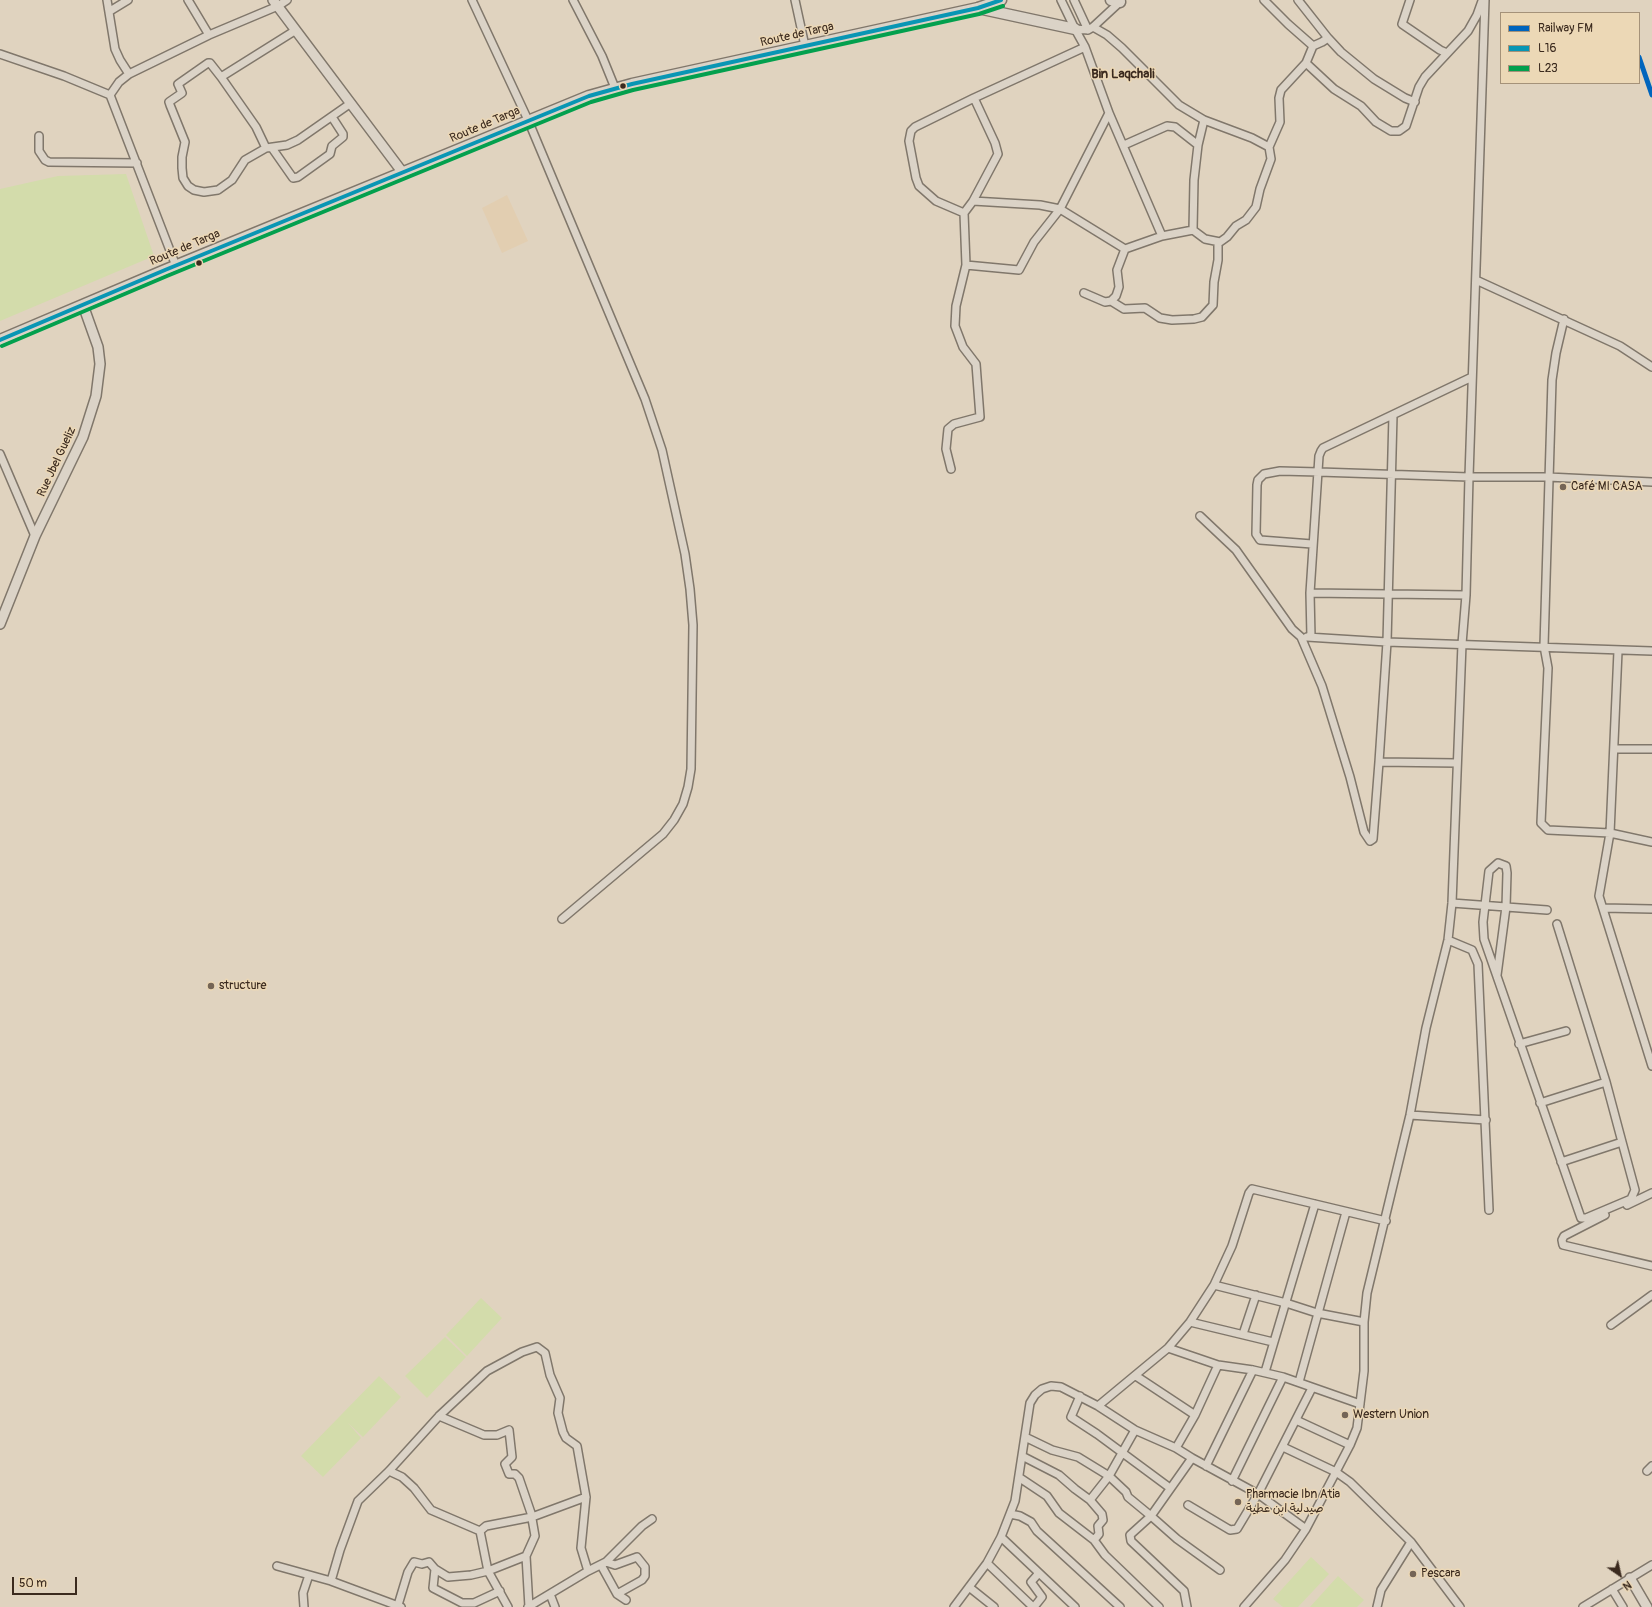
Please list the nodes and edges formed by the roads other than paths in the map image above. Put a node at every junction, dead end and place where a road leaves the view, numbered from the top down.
1 (107, 0) edge
2 (128, 0) edge
3 (188, 0) edge
4 (287, 0) edge
5 (472, 0) edge
6 (573, 0) edge
7 (795, 0) edge
8 (1001, 0) edge
9 (1061, 0) edge
10 (1074, 0) edge
11 (1264, 0) edge
12 (1298, 0) edge
13 (1410, 0) edge
14 (1484, 0) edge
15 (1118, 1) edge
16 (276, 3) edge
17 (978, 8) junction
18 (110, 11) junction
19 (1075, 29) junction
20 (1091, 29) junction
21 (296, 30) junction
22 (209, 35) junction
23 (1328, 38) junction
24 (805, 46) junction
25 (1313, 46) junction
26 (1085, 47) junction
27 (1447, 53) junction
28 (0, 54) edge
29 (1306, 64) junction
30 (129, 74) junction
31 (221, 77) junction
32 (615, 88) junction
33 (110, 95) junction
34 (974, 98) junction
35 (1415, 102) junction
36 (350, 103) junction
37 (1109, 113) junction
38 (332, 117) junction
39 (528, 120) junction
40 (1204, 120) junction
41 (39, 136) dead end
42 (1124, 145) junction
43 (1198, 145) junction
44 (1269, 147) junction
45 (269, 148) junction
46 (137, 163) junction
47 (403, 173) junction
48 (973, 201) junction
49 (1060, 209) junction
50 (964, 212) junction
51 (1193, 230) junction
52 (1162, 236) junction
53 (1218, 242) junction
54 (1125, 249) junction
55 (966, 265) junction
56 (176, 266) junction
57 (1476, 280) junction
58 (1084, 293) dead end
59 (1111, 301) junction
60 (83, 305) junction
61 (1564, 319) junction
62 (0, 340) edge
63 (1652, 367) edge
64 (1472, 377) junction
65 (1394, 415) junction
66 (0, 454) edge
67 (951, 469) dead end
68 (1319, 472) junction
69 (1392, 475) junction
70 (1469, 477) junction
71 (1548, 477) junction
72 (1652, 482) edge
73 (1200, 516) dead end
74 (35, 536) junction
75 (1312, 544) junction
76 (1310, 593) junction
77 (1389, 594) junction
78 (1466, 595) junction
79 (0, 624) edge
80 (1311, 636) junction
81 (1301, 637) junction
82 (1387, 642) junction
83 (1462, 644) junction
84 (1544, 646) junction
85 (1618, 651) junction
86 (1652, 651) edge
87 (1614, 749) junction
88 (1652, 749) edge
89 (1379, 762) junction
90 (1457, 763) junction
91 (1610, 833) junction
92 (1652, 842) edge
93 (1452, 903) junction
94 (1486, 905) junction
95 (1506, 907) junction
96 (1603, 908) junction
97 (1652, 909) edge
98 (1547, 910) dead end
99 (562, 919) dead end
100 (1557, 924) dead end
101 (1448, 940) junction
102 (1497, 975) junction
103 (1566, 1031) dead end
104 (1519, 1044) junction
105 (1652, 1066) edge
106 (1606, 1082) junction
107 (1540, 1103) junction
108 (1410, 1115) junction
109 (1486, 1120) junction
110 (1622, 1142) junction
111 (1561, 1162) junction
112 (1652, 1193) edge
113 (1315, 1204) junction
114 (1489, 1210) dead end
115 (1346, 1212) junction
116 (1386, 1221) junction
117 (1652, 1266) edge
118 (1214, 1285) junction
119 (1256, 1295) junction
120 (1652, 1295) edge
121 (1286, 1303) junction
122 (1317, 1313) junction
123 (1190, 1322) junction
124 (1364, 1322) junction
125 (1611, 1325) dead end
126 (1243, 1334) junction
127 (1273, 1342) junction
128 (1168, 1348) junction
129 (1218, 1365) junction
130 (1253, 1370) junction
131 (1265, 1372) junction
132 (1136, 1376) junction
133 (1283, 1377) junction
134 (1298, 1382) junction
135 (1312, 1388) junction
136 (1080, 1396) junction
137 (1360, 1404) junction
138 (1098, 1406) junction
139 (1195, 1415) junction
140 (439, 1416) junction
141 (1296, 1420) junction
142 (1135, 1430) junction
143 (1024, 1437) junction
144 (1350, 1446) junction
145 (1283, 1447) junction
146 (1176, 1448) junction
147 (1122, 1452) junction
148 (1022, 1456) junction
149 (1192, 1458) junction
150 (1206, 1466) junction
151 (389, 1471) junction
152 (1336, 1472) junction
153 (1109, 1476) junction
154 (1020, 1478) junction
155 (1232, 1481) junction
156 (1170, 1488) junction
157 (1258, 1494) junction
158 (586, 1497) junction
159 (1090, 1500) junction
160 (1188, 1505) dead end
161 (1010, 1514) junction
162 (1151, 1516) junction
163 (532, 1517) junction
164 (652, 1520) dead end
165 (1306, 1529) junction
166 (480, 1531) junction
167 (1001, 1537) junction
168 (1094, 1540) junction
169 (1411, 1542) junction
170 (526, 1556) junction
171 (987, 1563) junction
172 (604, 1564) junction
173 (1652, 1565) edge
174 (276, 1566) dead end
175 (435, 1569) junction
176 (1220, 1570) dead end
177 (488, 1571) junction
178 (588, 1571) junction
179 (1039, 1573) junction
180 (310, 1575) junction
181 (1630, 1578) junction
182 (332, 1581) junction
183 (969, 1587) junction
184 (1612, 1589) junction
185 (500, 1591) junction
186 (550, 1594) junction
187 (617, 1594) junction
188 (626, 1600) dead end
189 (400, 1606) edge
190 (304, 1607) edge
191 (508, 1607) edge
192 (529, 1607) edge
193 (556, 1607) edge
194 (955, 1607) edge
195 (994, 1607) edge
196 (1033, 1607) edge
197 (1075, 1607) edge
198 (1120, 1607) edge
199 (1158, 1607) edge
200 (1187, 1607) edge
201 (1244, 1607) edge
202 (1377, 1607) edge
203 (1460, 1607) edge
204 (1583, 1607) edge
205 (1623, 1607) edge
206 (1647, 1607) edge

1 - 18 street
2 - 18 street
3 - 22 street
4 - 16 street
5 - 39 street
6 - 32 street
7 - 24 street
8 - 17 main road, Route de Targa
9 - 19 street
10 - 20 street
11 - 25 street
12 - 23 street
13 - 27 street
14 - 27 street
14 - 57 street
15 - 20 street
16 - 21 street
16 - 22 street
17 - 19 main road
17 - 24 main road, Route de Targa
18 - 30 street
19 - 20 street
19 - 26 street
20 - 40 street
21 - 31 street
21 - 36 street
22 - 30 street
23 - 25 street
23 - 35 street
24 - 32 main road, Route de Targa
25 - 29 street
26 - 34 street
26 - 37 street
27 - 35 street
28 - 33 street
29 - 35 street
29 - 44 street
30 - 33 street
31 - 45 street
31 - 45 street
32 - 39 main road, Route de Targa
33 - 46 street
34 - 48 street
34 - 50 street
36 - 38 street
36 - 47 street
37 - 42 street
37 - 49 street
38 - 45 street
38 - 45 street
39 - 47 main road, Route de Targa
39 - 99 street
40 - 43 street
40 - 44 street
41 - 46 street
42 - 43 street
42 - 52 street
43 - 51 street
44 - 53 street
46 - 56 street
47 - 56 main road, Route de Targa
48 - 49 street
48 - 50 street
49 - 54 street
49 - 55 street
50 - 55 street
51 - 52 street
51 - 53 street
52 - 54 street
53 - 59 street
54 - 59 street
55 - 67 street
56 - 60 main road, Route de Targa
57 - 61 street
57 - 64 street
58 - 59 street
60 - 62 main road, Route de Targa
60 - 74 street, Rue Jbel Gueliz
61 - 63 street
61 - 71 street
64 - 65 street
64 - 70 street
65 - 68 street
65 - 69 street
66 - 74 street
68 - 69 street
68 - 75 street
68 - 75 street
69 - 70 street
69 - 77 street
70 - 71 street
70 - 78 street
71 - 72 street
71 - 84 street
73 - 81 street
74 - 79 street, Rue Jbel Gueliz
75 - 76 street
76 - 77 street
76 - 80 street
77 - 78 street
77 - 82 street
78 - 83 street
80 - 81 street
80 - 82 street
81 - 89 street
82 - 83 street
82 - 89 street
83 - 84 street
83 - 90 street
84 - 85 street
84 - 91 street
85 - 86 street
85 - 87 street
87 - 88 street
87 - 91 street
89 - 90 street
90 - 93 street
91 - 92 street
91 - 96 street
93 - 94 street
93 - 101 street
94 - 95 street
94 - 95 street
94 - 102 street
95 - 98 street
95 - 102 street
96 - 97 street
96 - 105 street
100 - 106 street
101 - 108 street
101 - 109 street
102 - 104 street
103 - 104 street
104 - 107 street
106 - 107 street
106 - 110 street
107 - 111 street
108 - 109 street
108 - 116 street
109 - 114 street
110 - 111 street
110 - 111 street
112 - 117 street
113 - 115 street
113 - 118 street
113 - 121 street
115 - 116 street
115 - 122 street
116 - 124 street
118 - 119 street
118 - 123 street
119 - 121 street
119 - 126 street
120 - 125 street
121 - 122 street
121 - 127 street
122 - 124 street
122 - 134 street
123 - 126 street
123 - 128 street
124 - 137 street
126 - 127 street
127 - 131 street
128 - 129 street
128 - 132 street
129 - 130 street
129 - 139 street
130 - 131 street
130 - 150 street
131 - 133 street
132 - 138 street
132 - 139 street
133 - 134 street
133 - 155 street
134 - 135 street
135 - 137 street
135 - 141 street
136 - 138 street
136 - 143 street
136 - 147 street
137 - 144 street
138 - 142 street
139 - 146 street
140 - 151 street
140 - 158 street
140 - 163 street
141 - 144 street
141 - 145 street
142 - 146 street
142 - 147 street
143 - 148 street
143 - 153 street
144 - 152 street
145 - 152 street
145 - 157 street
146 - 149 street
147 - 153 street
147 - 156 street
148 - 154 street
148 - 159 street
149 - 150 street
149 - 156 street
150 - 155 street
151 - 166 street
151 - 182 street
152 - 165 street
152 - 169 street
153 - 159 street
153 - 162 street
154 - 161 street
154 - 168 street
155 - 157 street
156 - 162 street
157 - 160 street
157 - 165 street
158 - 163 street
158 - 178 street
159 - 168 street
161 - 167 street
161 - 198 street
162 - 176 street
162 - 200 street
163 - 166 street
163 - 170 street
164 - 172 street
165 - 201 street
166 - 177 street
167 - 171 street
167 - 179 street
168 - 199 street
169 - 202 street
169 - 203 street
170 - 177 street
170 - 192 street
171 - 183 street
171 - 196 street
172 - 178 street
172 - 187 street
172 - 187 street
173 - 181 street
174 - 180 street
175 - 177 street
175 - 185 street
175 - 189 street
177 - 185 street
178 - 186 street
179 - 196 street
179 - 197 street
180 - 182 street
180 - 190 street
181 - 184 street
181 - 206 street
182 - 189 street
183 - 194 street
183 - 195 street
184 - 204 street
184 - 205 street
185 - 191 street
186 - 192 street
186 - 193 street
187 - 188 street

